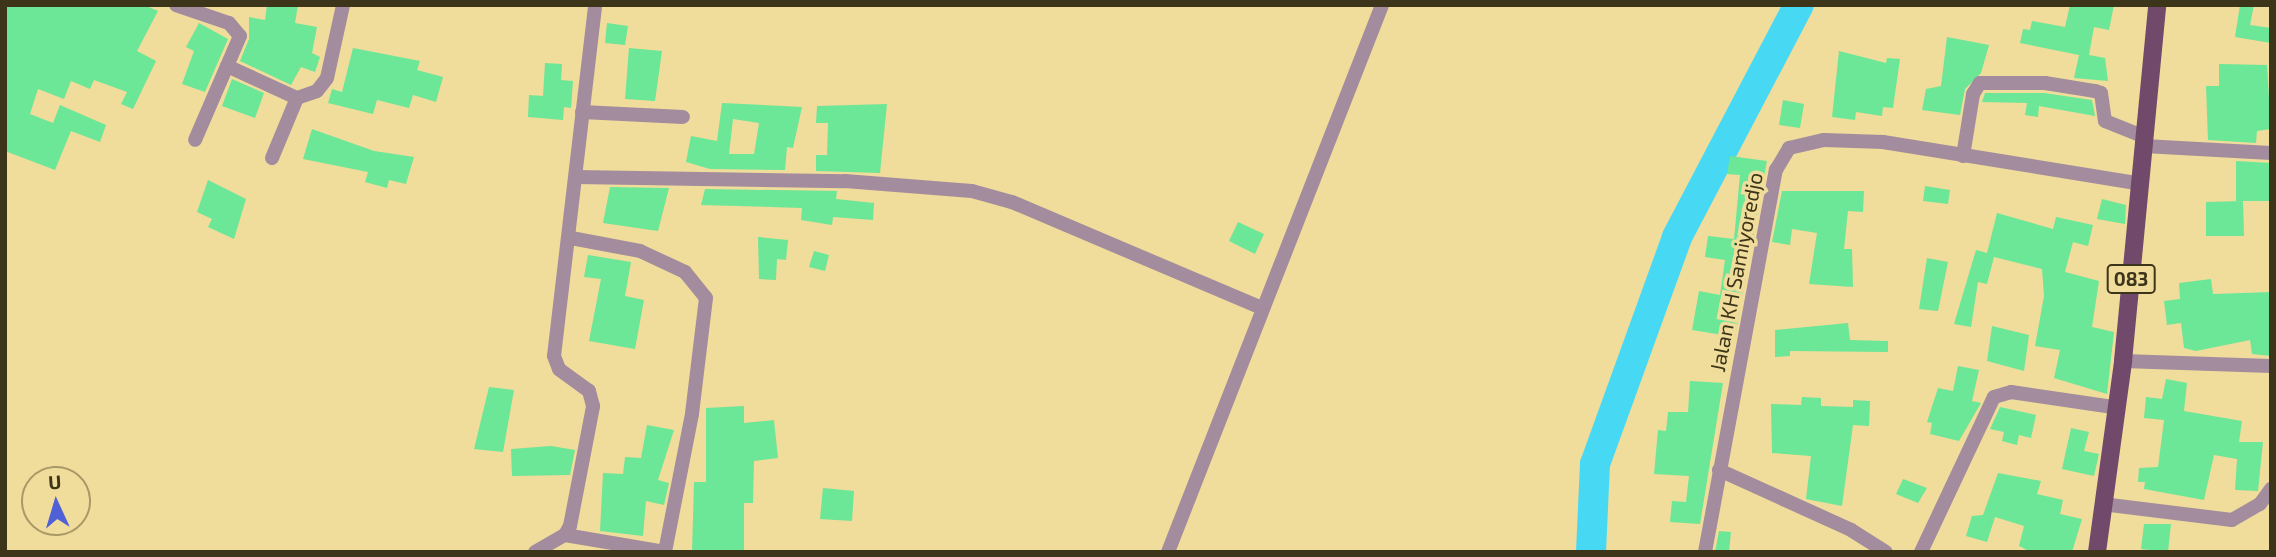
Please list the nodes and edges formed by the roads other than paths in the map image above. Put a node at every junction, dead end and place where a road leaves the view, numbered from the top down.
1 (176, 5) edge
2 (343, 5) edge
3 (595, 5) edge
4 (1382, 5) edge
5 (2157, 5) edge
6 (227, 66) junction
7 (297, 98) junction
8 (582, 112) junction
9 (683, 117) dead end
10 (195, 140) dead end
11 (2145, 142) junction
12 (2271, 153) edge
13 (1963, 156) junction
14 (272, 158) dead end
15 (576, 177) junction
16 (2141, 184) junction
17 (571, 238) junction
18 (1262, 307) junction
19 (2123, 361) junction
20 (2271, 366) edge
21 (2113, 407) junction
22 (1718, 470) junction
23 (2271, 489) edge
24 (2102, 505) junction
25 (565, 535) junction
26 (535, 552) edge
27 (665, 552) edge
28 (1168, 552) edge
29 (1705, 552) edge
30 (1886, 552) edge
31 (1921, 552) edge
32 (2097, 552) edge

1 - 6 street
2 - 7 street
3 - 8 street
4 - 18 street
5 - 11 main road, 083
6 - 7 street
6 - 10 street
7 - 14 street
8 - 9 street
8 - 15 street
11 - 12 street
11 - 13 street
11 - 16 main road, 083
13 - 16 street, Jalan KH Samiyoredjo
13 - 22 street, Jalan KH Samiyoredjo
15 - 17 street
15 - 18 street
16 - 19 main road, 083
17 - 25 street
17 - 27 street
18 - 28 street
19 - 20 street
19 - 21 main road, 083
21 - 24 main road, 083
21 - 31 street
22 - 29 street, Jalan KH Samiyoredjo
22 - 30 street
23 - 24 street
24 - 32 main road, 083
25 - 26 street
25 - 27 street

